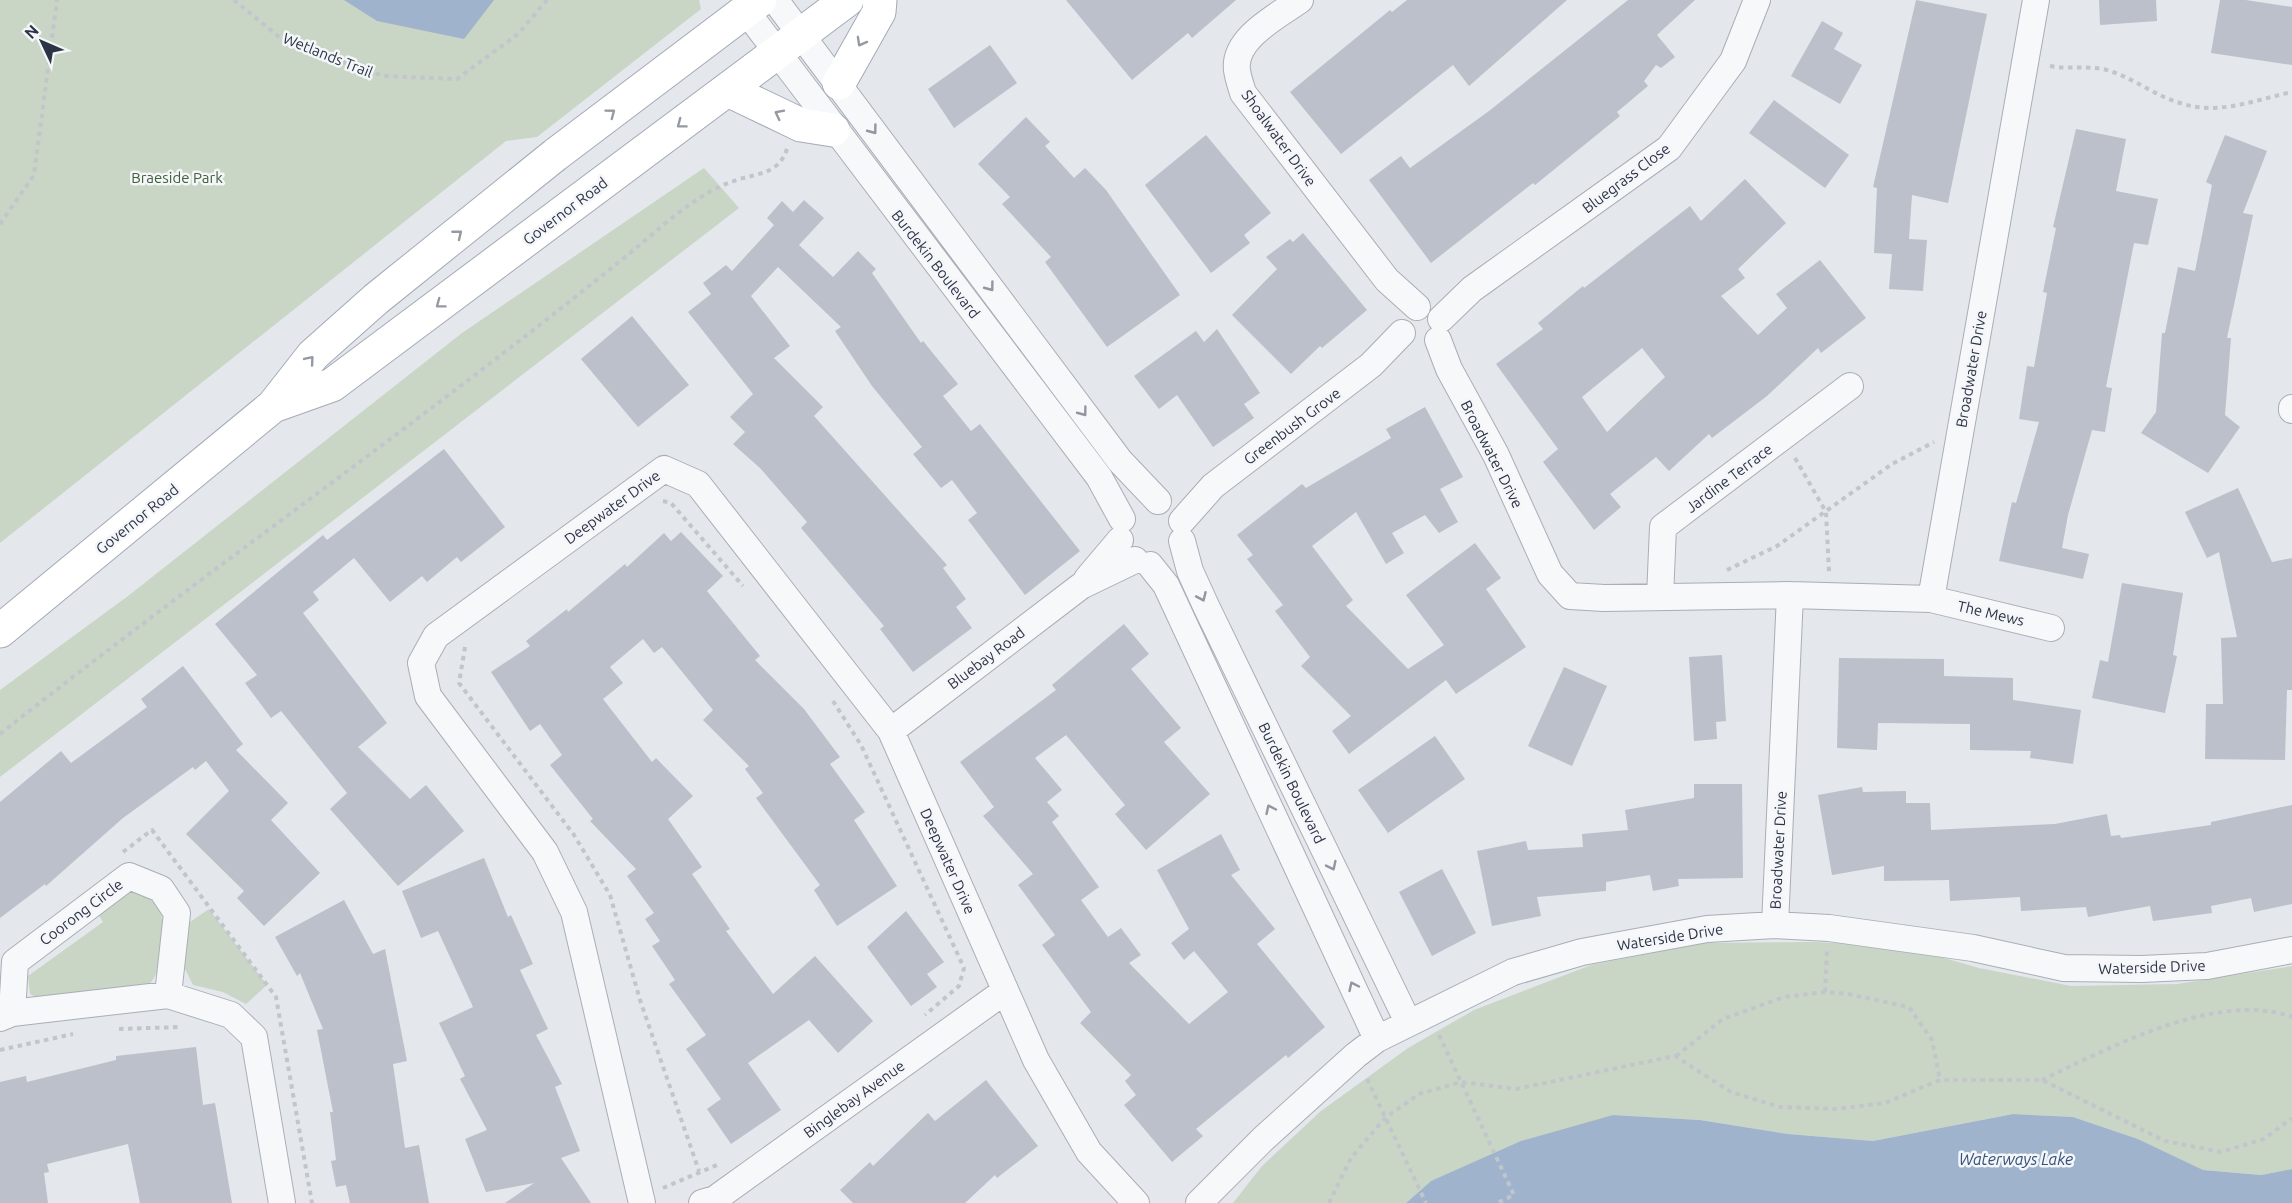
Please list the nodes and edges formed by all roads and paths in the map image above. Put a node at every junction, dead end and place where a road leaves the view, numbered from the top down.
1 (57, 0) edge
2 (234, 0) edge
3 (547, 0) edge
4 (847, 0) edge
5 (880, 0) edge
6 (1300, 0) edge
7 (1757, 0) edge
8 (2036, 0) edge
9 (760, 4) edge
10 (789, 43) junction
11 (2025, 61) junction
12 (839, 83) junction
13 (728, 90) junction
14 (2292, 92) edge
15 (833, 130) junction
16 (789, 142) dead end
17 (0, 224) edge
18 (1421, 327) junction
19 (1850, 386) dead end
20 (273, 406) junction
21 (1960, 430) junction
22 (1783, 436) junction
23 (659, 500) dead end
24 (1826, 512) junction
25 (1172, 517) junction
26 (1132, 546) junction
27 (1719, 573) dead end
28 (748, 593) dead end
29 (1790, 595) junction
30 (1828, 596) junction
31 (1660, 597) junction
32 (1930, 599) junction
33 (2051, 628) dead end
34 (0, 631) edge
35 (474, 640) dead end
36 (827, 693) dead end
37 (891, 731) junction
38 (0, 734) edge
39 (1775, 926) junction
40 (1828, 928) junction
41 (2292, 950) edge
42 (1005, 991) junction
43 (1825, 992) junction
44 (168, 995) junction
45 (6, 1016) edge
46 (1418, 1017) junction
47 (2292, 1017) edge
48 (919, 1020) dead end
49 (186, 1028) dead end
50 (108, 1029) dead end
51 (75, 1034) dead end
52 (1377, 1039) junction
53 (0, 1050) edge
54 (1356, 1055) junction
55 (1676, 1056) junction
56 (1940, 1080) junction
57 (2042, 1080) junction
58 (1461, 1082) junction
59 (1385, 1118) junction
60 (2292, 1118) edge
61 (722, 1162) dead end
62 (699, 1171) dead end
63 (641, 1200) edge
64 (282, 1203) edge
65 (702, 1203) edge
66 (1136, 1203) edge
67 (1199, 1203) edge
68 (1329, 1203) edge
69 (1426, 1203) edge
70 (1497, 1203) edge

1 - 17 path
2 - 3 path, Wetlands Trail
4 - 10 main road, Governor Road
5 -> 12 main road
6 - 18 street, Shoalwater Drive
7 - 18 street, Bluegrass Close
8 - 11 street, Broadwater Drive
9 - 10 street, Burdekin Boulevard
20 -> 9 main road, Governor Road
10 - 12 street, Burdekin Boulevard
10 - 13 main road, Governor Road
10 - 15 street, Burdekin Boulevard
11 - 14 path
11 - 21 street, Broadwater Drive
12 -> 25 street, Burdekin Boulevard
15 -> 13 main road
13 -> 20 main road, Governor Road
15 - 26 street, Burdekin Boulevard
16 - 38 path
18 - 25 street, Greenbush Grove
18 - 31 street, Broadwater Drive
19 - 22 street, Jardine Terrace
20 - 34 main road, Governor Road
21 - 24 path
21 - 32 street, Broadwater Drive
22 - 24 path
22 - 31 street, Jardine Terrace
23 - 28 path
24 - 27 path
24 - 30 path
25 - 26 street, Greenbush Grove
25 - 26 street
25 -> 46 street, Burdekin Boulevard
26 - 37 street, Bluebay Road
52 -> 26 street, Burdekin Boulevard
29 - 30 street, Broadwater Drive
29 - 31 street, Broadwater Drive
29 - 39 street, Broadwater Drive
30 - 32 street, Broadwater Drive
32 - 33 street, The Mews
35 - 62 path
36 - 48 path
37 - 42 street, Deepwater Drive
37 - 63 street, Deepwater Drive
39 - 40 street, Waterside Drive
39 - 46 street, Waterside Drive
40 - 41 street, Waterside Drive
40 - 43 path
42 - 65 street, Binglebay Avenue
42 - 66 street, Deepwater Drive
43 - 55 path
43 - 56 path
44 - 45 street, Coorong Circle
44 - 45 street, Coorong Circle
44 - 64 street, Coorong Circle
46 - 52 street, Waterside Drive
46 - 58 path
47 - 57 path
49 - 50 path
51 - 53 path
52 - 54 street, Waterside Drive
54 - 59 path
54 - 67 street, Waterside Drive
55 - 56 path
55 - 58 path
56 - 57 path
57 - 60 path
58 - 59 path
58 - 70 path
59 - 68 path
59 - 69 path
61 - 63 path

